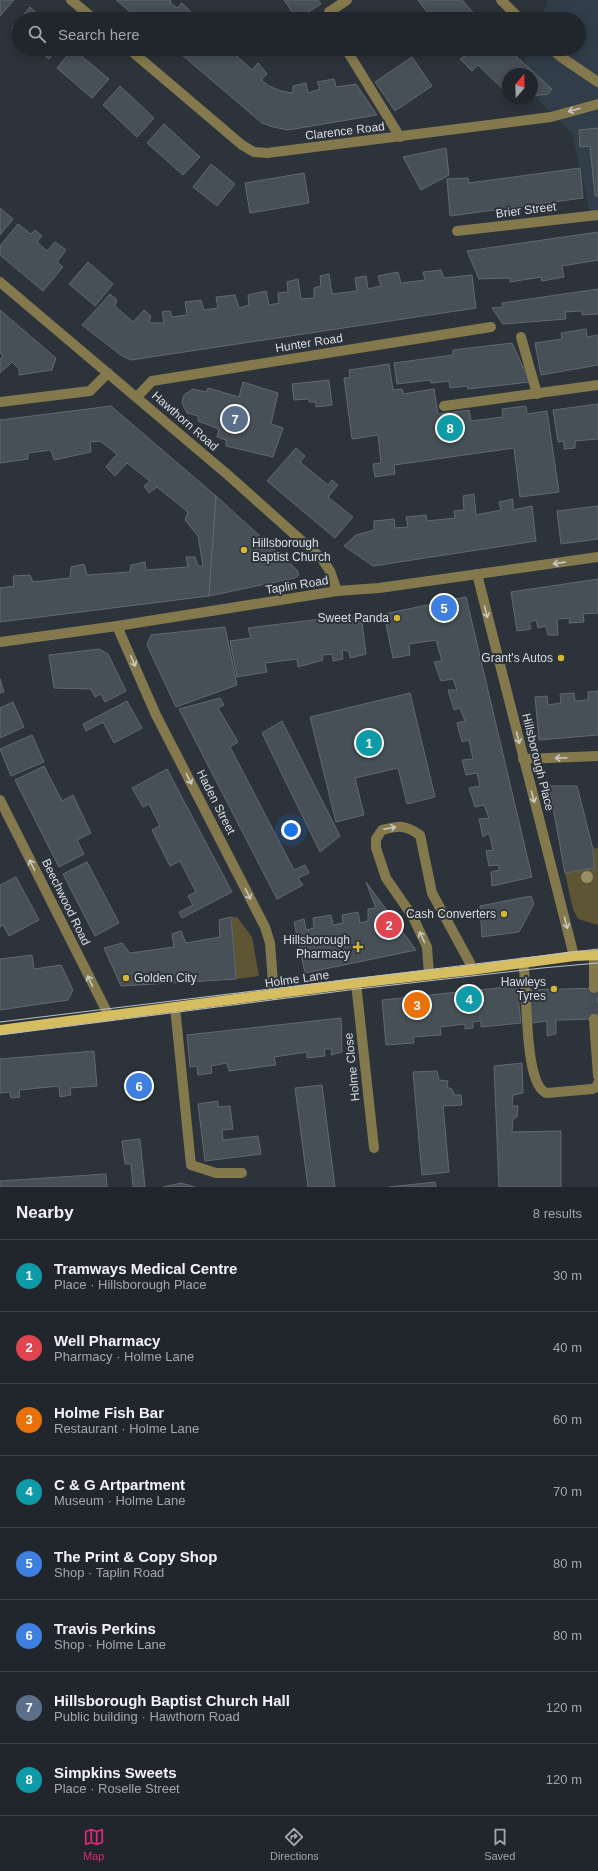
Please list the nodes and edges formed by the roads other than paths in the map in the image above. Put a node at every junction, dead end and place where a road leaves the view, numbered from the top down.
1 (71, 0) edge
2 (347, 0) edge
3 (501, 0) edge
4 (86, 12) edge
5 (329, 12) edge
6 (513, 12) edge
7 (137, 56) edge
8 (350, 56) edge
9 (559, 56) edge
10 (598, 82) edge
11 (598, 104) edge
12 (400, 137) junction
13 (598, 214) edge
14 (457, 232) dead end
15 (0, 282) edge
16 (491, 327) dead end
17 (520, 337) dead end
18 (108, 373) junction
19 (598, 385) edge
20 (537, 394) junction
21 (137, 397) junction
22 (0, 402) edge
23 (444, 406) dead end
24 (598, 557) edge
25 (477, 574) junction
26 (337, 591) junction
27 (117, 626) junction
28 (0, 642) edge
29 (598, 756) edge
30 (523, 759) junction
31 (0, 800) edge
32 (596, 955) edge
33 (574, 956) junction
34 (523, 962) junction
35 (471, 970) junction
36 (429, 975) junction
37 (356, 983) junction
38 (594, 988) dead end
39 (274, 995) junction
40 (175, 1007) junction
41 (109, 1016) junction
42 (594, 1019) dead end
43 (0, 1030) edge
44 (598, 1076) edge
45 (598, 1083) edge
46 (374, 1148) dead end
47 (242, 1174) dead end

1 - 4 street
2 - 5 street
3 - 6 street
7 - 12 street, Clarence Road
8 - 12 street
9 - 10 street
11 -> 12 street, Clarence Road
13 - 14 street, Brier Street
15 - 18 street, Hawthorn Road
16 - 21 street, Hunter Road
17 - 20 street
18 - 21 street, Hawthorn Road
18 - 22 street
19 - 20 street
20 - 23 street
21 - 26 street, Hawthorn Road
24 -> 25 street, Taplin Road
25 - 26 street, Taplin Road
25 -> 30 street, Hillsborough Place
26 - 27 street, Taplin Road
27 - 28 street, Taplin Road
27 -> 39 street, Haden Street
29 -> 30 street
30 -> 33 street, Hillsborough Place
41 -> 31 street, Beechwood Road
32 - 33 main road, Holme Lane
32 - 38 street
33 - 34 main road, Holme Lane
34 - 35 main road, Holme Lane
34 - 45 street
35 - 36 main road, Holme Lane
36 -> 35 street
36 - 37 main road, Holme Lane
37 - 39 main road, Holme Lane
37 - 46 street, Holme Close
39 - 40 main road, Holme Lane
40 - 41 main road, Holme Lane
40 - 47 street
41 - 43 main road, Holme Lane
42 - 44 street

